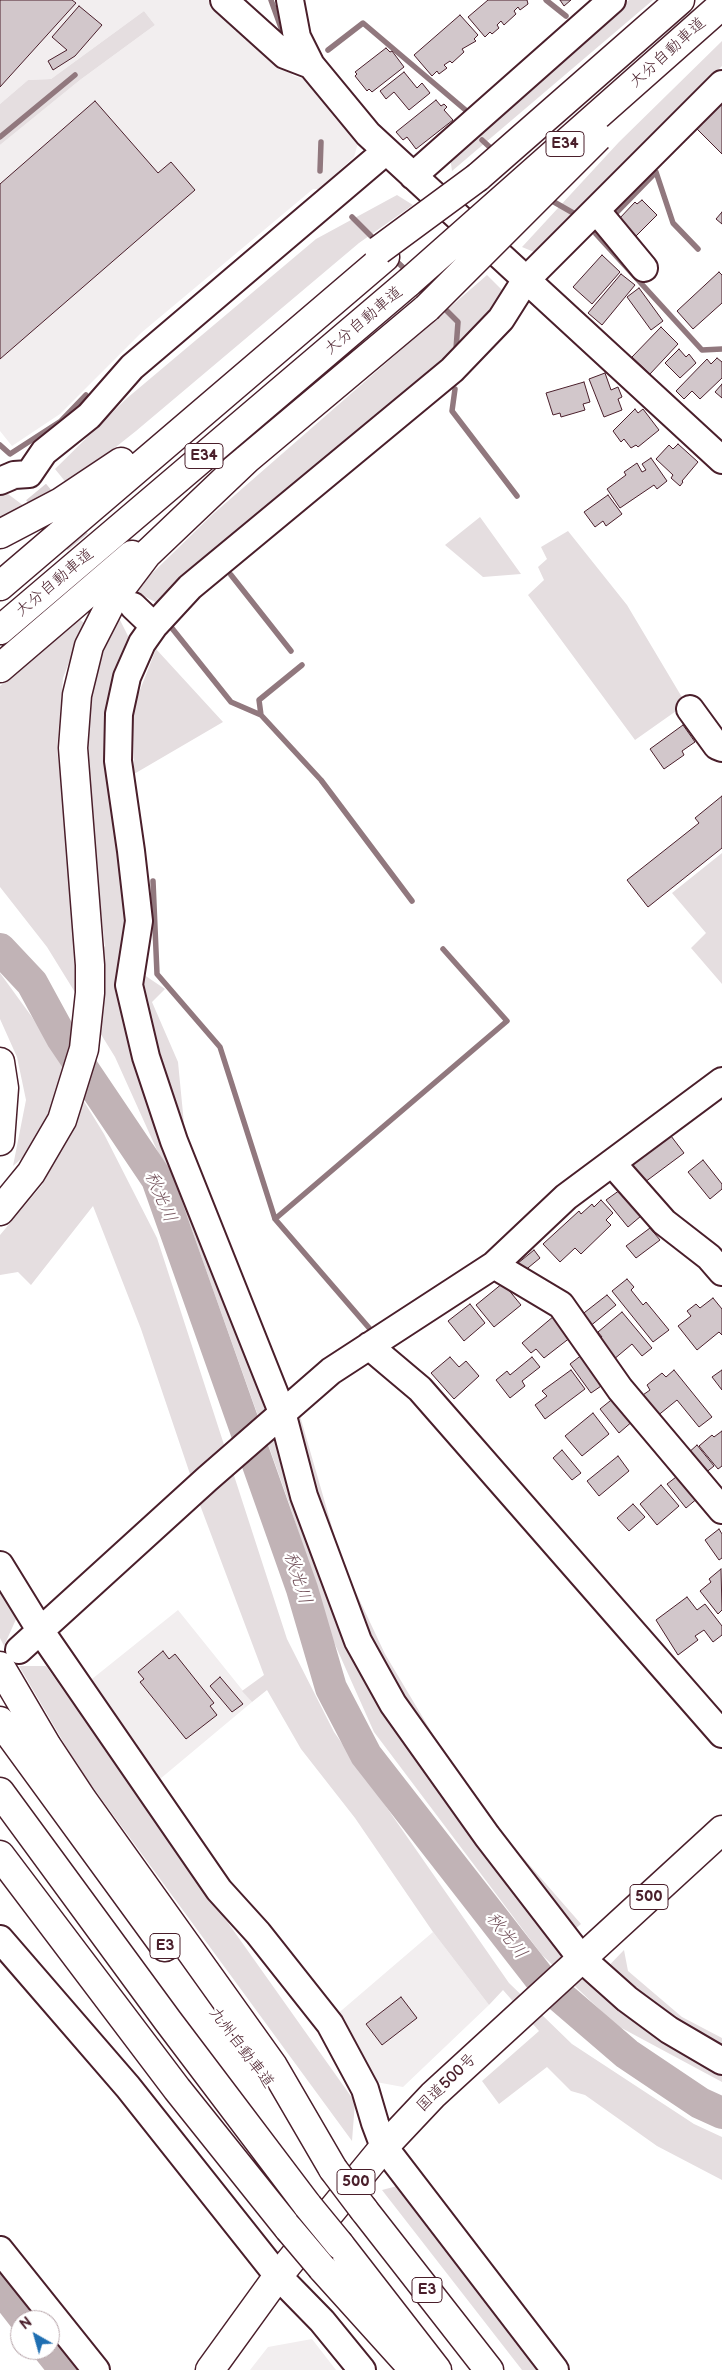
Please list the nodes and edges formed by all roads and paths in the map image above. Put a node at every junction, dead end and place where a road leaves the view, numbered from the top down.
1 (224, 0) edge
2 (290, 0) edge
3 (612, 0) edge
4 (680, 0) edge
5 (722, 5) edge
6 (722, 11) edge
7 (311, 65) junction
8 (722, 84) edge
9 (386, 151) junction
10 (413, 176) junction
11 (596, 210) junction
12 (382, 254) junction
13 (644, 268) dead end
14 (525, 281) junction
15 (247, 459) junction
16 (722, 460) edge
17 (0, 481) edge
18 (0, 534) edge
19 (7, 579) edge
20 (132, 606) dead end
21 (154, 626) junction
22 (0, 630) edge
23 (0, 668) edge
24 (690, 709) dead end
25 (722, 748) edge
26 (0, 1062) edge
27 (722, 1081) edge
28 (0, 1141) edge
29 (612, 1163) junction
30 (0, 1211) edge
31 (494, 1265) junction
32 (722, 1272) edge
33 (369, 1346) junction
34 (280, 1414) junction
35 (722, 1510) edge
36 (0, 1565) edge
37 (40, 1630) junction
38 (10, 1658) edge
39 (7, 1681) edge
40 (0, 1721) edge
41 (722, 1734) edge
42 (0, 1792) edge
43 (722, 1830) edge
44 (0, 1855) edge
45 (0, 1939) edge
46 (578, 1961) junction
47 (722, 2061) edge
48 (384, 2147) junction
49 (333, 2169) junction
50 (0, 2250) edge
51 (278, 2276) junction
52 (96, 2370) edge
53 (210, 2370) edge
54 (362, 2370) edge
55 (414, 2370) edge
56 (437, 2370) edge
57 (489, 2370) edge
58 (555, 2370) edge

1 - 7 street
2 - 7 street
3 - 10 street
4 - 12 highway, 大分自動車道 / E34, bridge
5 - 22 highway, 大分自動車道 / E34, bridge
6 - 15 highway, bridge
7 - 9 street
8 - 11 street
9 - 10 street
9 - 17 street
10 - 14 street
11 - 13 street
11 - 14 street
12 - 18 highway
12 - 19 highway, 大分自動車道 / E34
14 - 16 street
14 - 21 street
15 - 23 highway
15 - 30 highway
20 - 21 street
21 - 34 street
24 - 25 street
26 - 28 highway
27 - 29 street
29 - 31 street
29 - 32 street
31 - 33 street
31 - 35 street
33 - 34 street
33 - 41 street
34 - 37 street
34 - 46 street
36 - 37 street
37 - 38 street
37 - 48 street
38 - 39 highway
39 - 49 highway
40 - 49 highway, 九州自動車道 / E3
42 - 56 highway, E3, bridge
43 - 46 highway, 国道500号 / 500
44 - 55 highway, bridge
45 - 51 street
46 - 47 street
46 - 48 highway, 国道500号 / 500
48 - 51 highway, 国道500号 / 500
48 - 58 street
49 - 57 highway, 九州自動車道 / E3, bridge
50 - 52 street
51 - 53 highway, 国道500号 / 500
51 - 54 street

